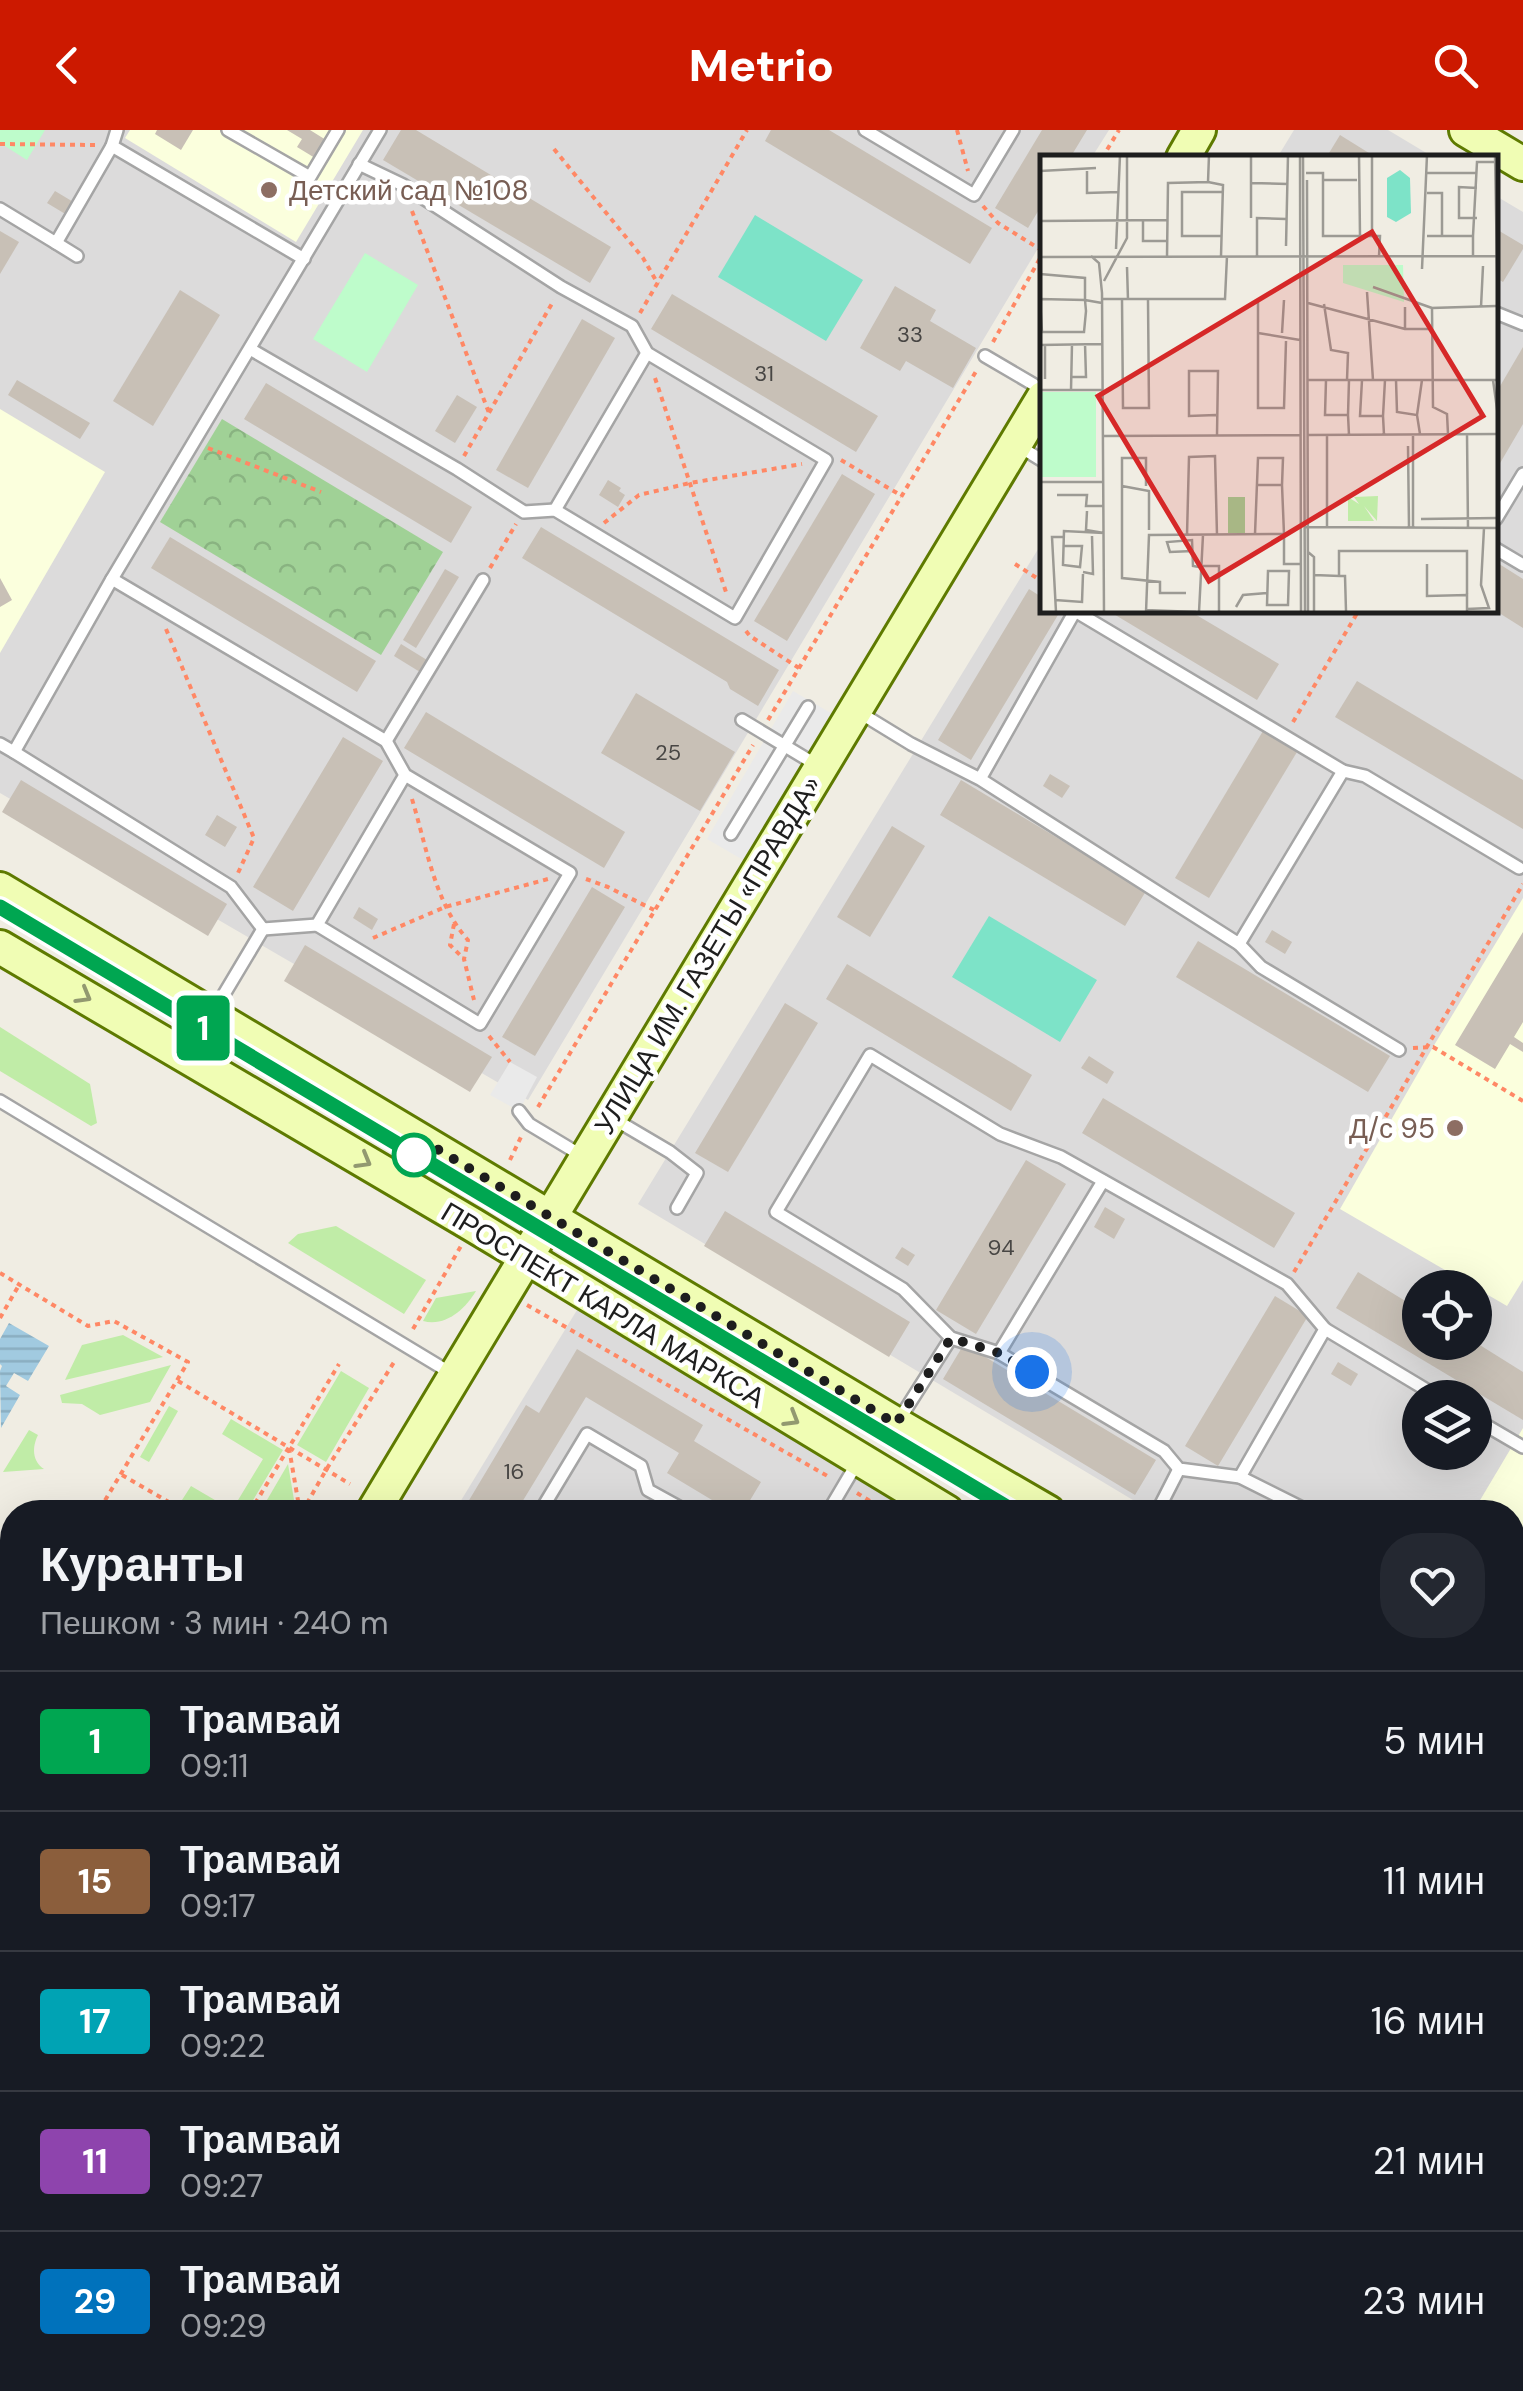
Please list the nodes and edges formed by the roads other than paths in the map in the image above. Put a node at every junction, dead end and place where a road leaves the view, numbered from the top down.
1 (117, 130) edge
2 (228, 130) edge
3 (338, 130) edge
4 (380, 130) edge
5 (865, 130) edge
6 (1013, 130) edge
7 (1199, 130) edge
8 (1466, 130) edge
9 (243, 134) edge
10 (112, 146) junction
11 (1185, 155) edge
12 (359, 164) junction
13 (1523, 164) edge
14 (0, 209) edge
15 (56, 243) junction
16 (77, 256) dead end
17 (304, 259) junction
18 (1498, 315) edge
19 (1523, 324) edge
20 (250, 349) junction
21 (647, 352) junction
22 (985, 356) road end
23 (1040, 388) edge
24 (1040, 411) edge
25 (1030, 453) edge
26 (1523, 474) edge
27 (555, 510) junction
28 (1498, 516) edge
29 (1498, 550) edge
30 (1523, 565) edge
31 (112, 580) junction
32 (483, 580) road end
33 (1074, 612) edge
34 (1078, 612) edge
35 (808, 706) dead end
36 (857, 711) junction
37 (742, 720) dead end
38 (386, 741) junction
39 (0, 744) edge
40 (785, 746) junction
41 (14, 752) junction
42 (821, 768) junction
43 (1343, 772) junction
44 (405, 775) junction
45 (980, 779) junction
46 (731, 834) dead end
47 (1519, 868) dead end
48 (0, 889) edge
49 (317, 925) junction
50 (264, 929) junction
51 (1239, 944) junction
52 (0, 947) edge
53 (212, 1015) junction
54 (1399, 1050) road end
55 (0, 1100) edge
56 (518, 1111) dead end
57 (610, 1117) junction
58 (586, 1158) junction
59 (1103, 1182) junction
60 (677, 1208) dead end
61 (552, 1217) junction
62 (527, 1258) junction
63 (1325, 1329) junction
64 (951, 1338) junction
65 (999, 1353) junction
66 (454, 1374) junction
67 (1410, 1380) edge
68 (896, 1424) junction
69 (1492, 1429) edge
70 (1523, 1448) edge
71 (1180, 1469) junction
72 (852, 1472) junction
73 (1240, 1477) junction
74 (385, 1500) edge
75 (547, 1500) edge
76 (666, 1500) edge
77 (835, 1500) edge
78 (918, 1500) edge
79 (1027, 1500) edge
80 (1163, 1500) edge
81 (1286, 1500) edge

1 - 10 lane
2 - 9 lane
3 - 9 lane
4 - 12 lane
5 - 6 lane
7 - 11 main road
8 - 13 main road
10 - 15 lane
10 - 17 lane
12 - 17 lane
12 - 21 lane
14 - 15 lane
15 - 16 lane
17 - 20 lane
18 - 19 lane
20 - 27 lane
20 - 31 lane
21 - 27 lane
21 - 27 lane
22 - 23 lane
24 - 25 main road, УЛИЦА ИМ. ГАЗЕТЫ «ПРАВДА»
25 - 36 main road, УЛИЦА ИМ. ГАЗЕТЫ «ПРАВДА»
26 - 28 lane
29 - 30 lane
31 - 38 lane
31 - 41 lane
32 - 38 lane
33 - 45 lane
34 - 43 lane
35 - 40 lane
36 - 42 main road, УЛИЦА ИМ. ГАЗЕТЫ «ПРАВДА»
36 - 45 lane
37 - 40 lane
38 - 44 lane
39 - 41 lane
40 - 42 lane
40 - 46 lane
41 - 50 lane
42 - 57 main road, УЛИЦА ИМ. ГАЗЕТЫ «ПРАВДА»
43 - 47 lane
43 - 51 lane
44 - 49 lane
44 - 49 lane
45 - 51 lane
48 - 53 main road, ПРОСПЕКТ КАРЛА МАРКСА
49 - 50 lane
50 - 53 lane
51 - 54 lane
52 -> 62 main road, ПРОСПЕКТ КАРЛА МАРКСА
53 - 61 main road, ПРОСПЕКТ КАРЛА МАРКСА
55 - 66 lane
56 - 58 lane
57 - 58 main road, УЛИЦА ИМ. ГАЗЕТЫ «ПРАВДА»
57 - 60 lane
58 - 61 main road, УЛИЦА ИМ. ГАЗЕТЫ «ПРАВДА»
59 - 63 lane
59 - 64 lane
59 - 65 lane
61 - 62 main road, УЛИЦА ИМ. ГАЗЕТЫ «ПРАВДА»
61 - 68 main road, ПРОСПЕКТ КАРЛА МАРКСА
62 - 66 main road, УЛИЦА ИМ. ГАЗЕТЫ «ПРАВДА»
62 -> 72 main road, ПРОСПЕКТ КАРЛА МАРКСА
63 - 67 lane
63 - 73 lane
64 - 65 lane
64 - 68 lane
65 - 71 lane
66 - 74 main road, УЛИЦА ИМ. ГАЗЕТЫ «ПРАВДА»
68 - 79 main road, ПРОСПЕКТ КАРЛА МАРКСА
69 - 70 lane
71 - 73 lane
71 - 80 lane
72 - 77 lane
72 - 78 main road, ПРОСПЕКТ КАРЛА МАРКСА
73 - 81 lane
75 - 76 lane

